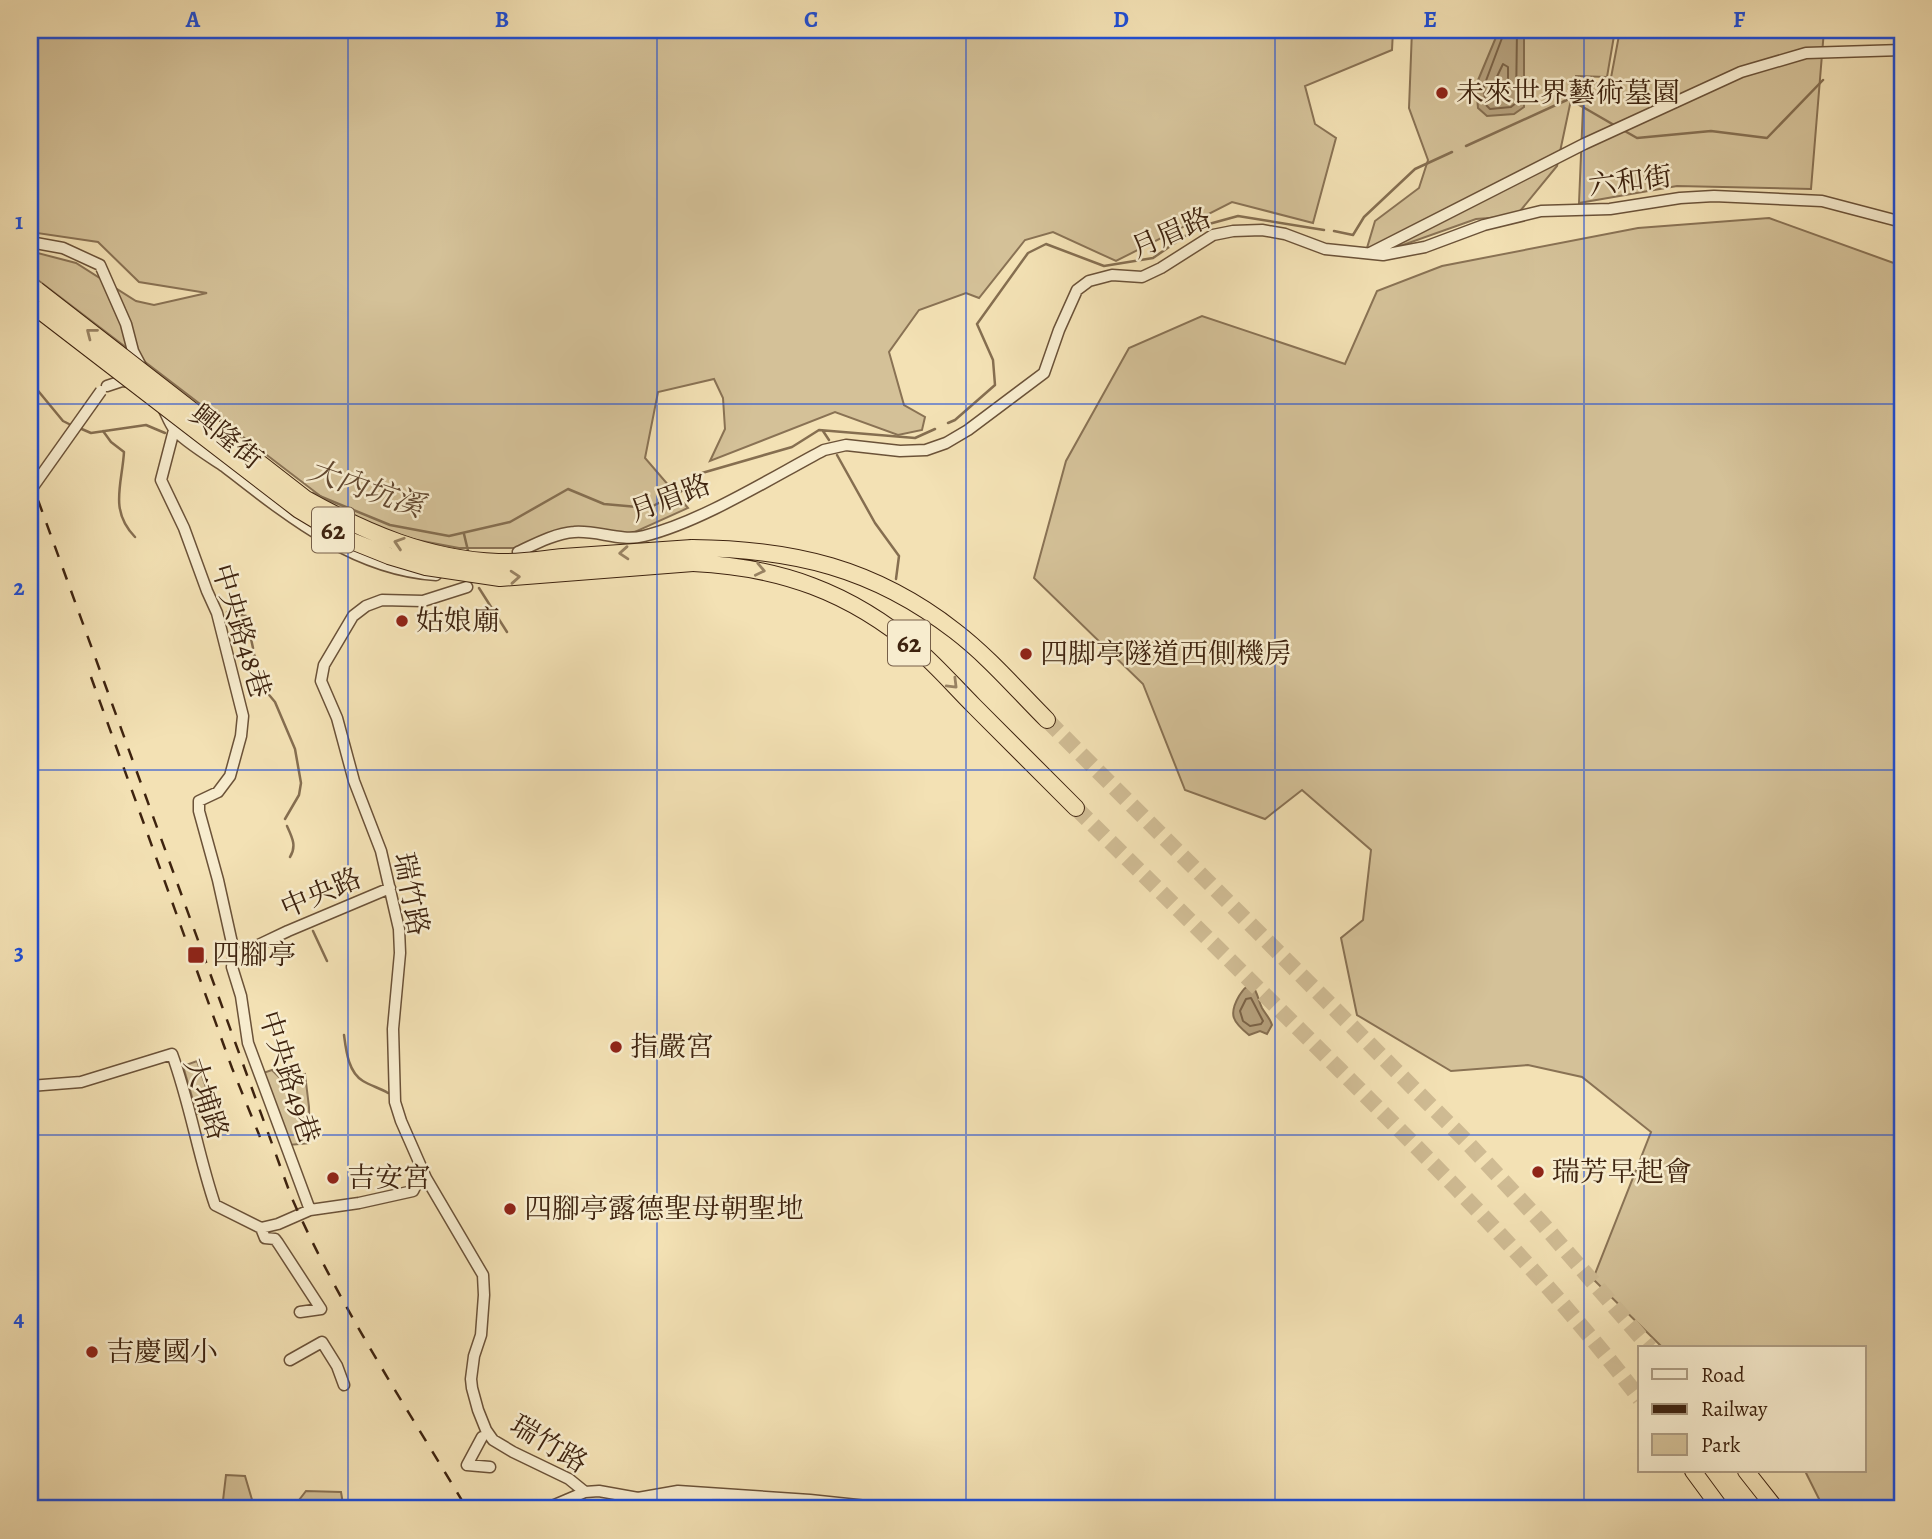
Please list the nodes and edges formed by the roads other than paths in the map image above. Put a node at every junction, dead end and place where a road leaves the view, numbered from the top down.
1 (1902, 50) edge
2 (1902, 222) edge
3 (30, 242) edge
4 (1367, 254) junction
5 (34, 297) edge
6 (132, 351) junction
7 (104, 388) junction
8 (155, 391) junction
9 (174, 430) junction
10 (30, 491) edge
11 (518, 552) dead end
12 (692, 556) junction
13 (324, 664) joint
14 (1047, 720) tunnel mouth
15 (1076, 808) tunnel mouth
16 (390, 888) junction
17 (233, 957) junction
18 (30, 1086) edge
19 (426, 1178) junction
20 (413, 1191) junction
21 (439, 1200) junction
22 (304, 1212) junction
23 (261, 1228) junction
24 (300, 1312) dead end
25 (290, 1360) dead end
26 (344, 1385) dead end
27 (482, 1437) dead end
28 (490, 1467) dead end
29 (1694, 1472) edge
30 (1747, 1472) edge
31 (585, 1492) junction
32 (745, 1503) edge
33 (772, 1504) edge
34 (545, 1509) edge
35 (789, 1509) edge
36 (895, 1509) edge
37 (1721, 1509) edge
38 (1776, 1509) edge

1 - 4 street
2 - 4 street, 六和街
3 - 6 street, 興隆街
4 - 11 street, 月眉路
5 - 12 highway, 62, bridge
6 - 7 street
6 - 8 street, 興隆街
7 - 8 street
7 - 10 street, bridge
8 - 9 street, 興隆街
9 - 13 street, 興隆街
9 - 17 street, 中央路48巷
12 - 14 highway, 62
12 -> 15 highway, 62
13 - 16 street, 瑞竹路
16 - 17 street, 中央路
16 - 19 street, 瑞竹路
17 - 22 street, 中央路49巷
18 - 23 street, 大埔路
19 - 20 street
19 - 21 street, 瑞竹路
20 - 21 street
20 - 22 street
21 - 31 street, 瑞竹路
22 - 23 street
23 - 24 street
25 - 26 street
27 - 28 street
29 - 37 highway
30 - 38 highway
31 - 32 street
31 - 34 street
32 - 33 street
33 - 35 street
33 - 36 street

